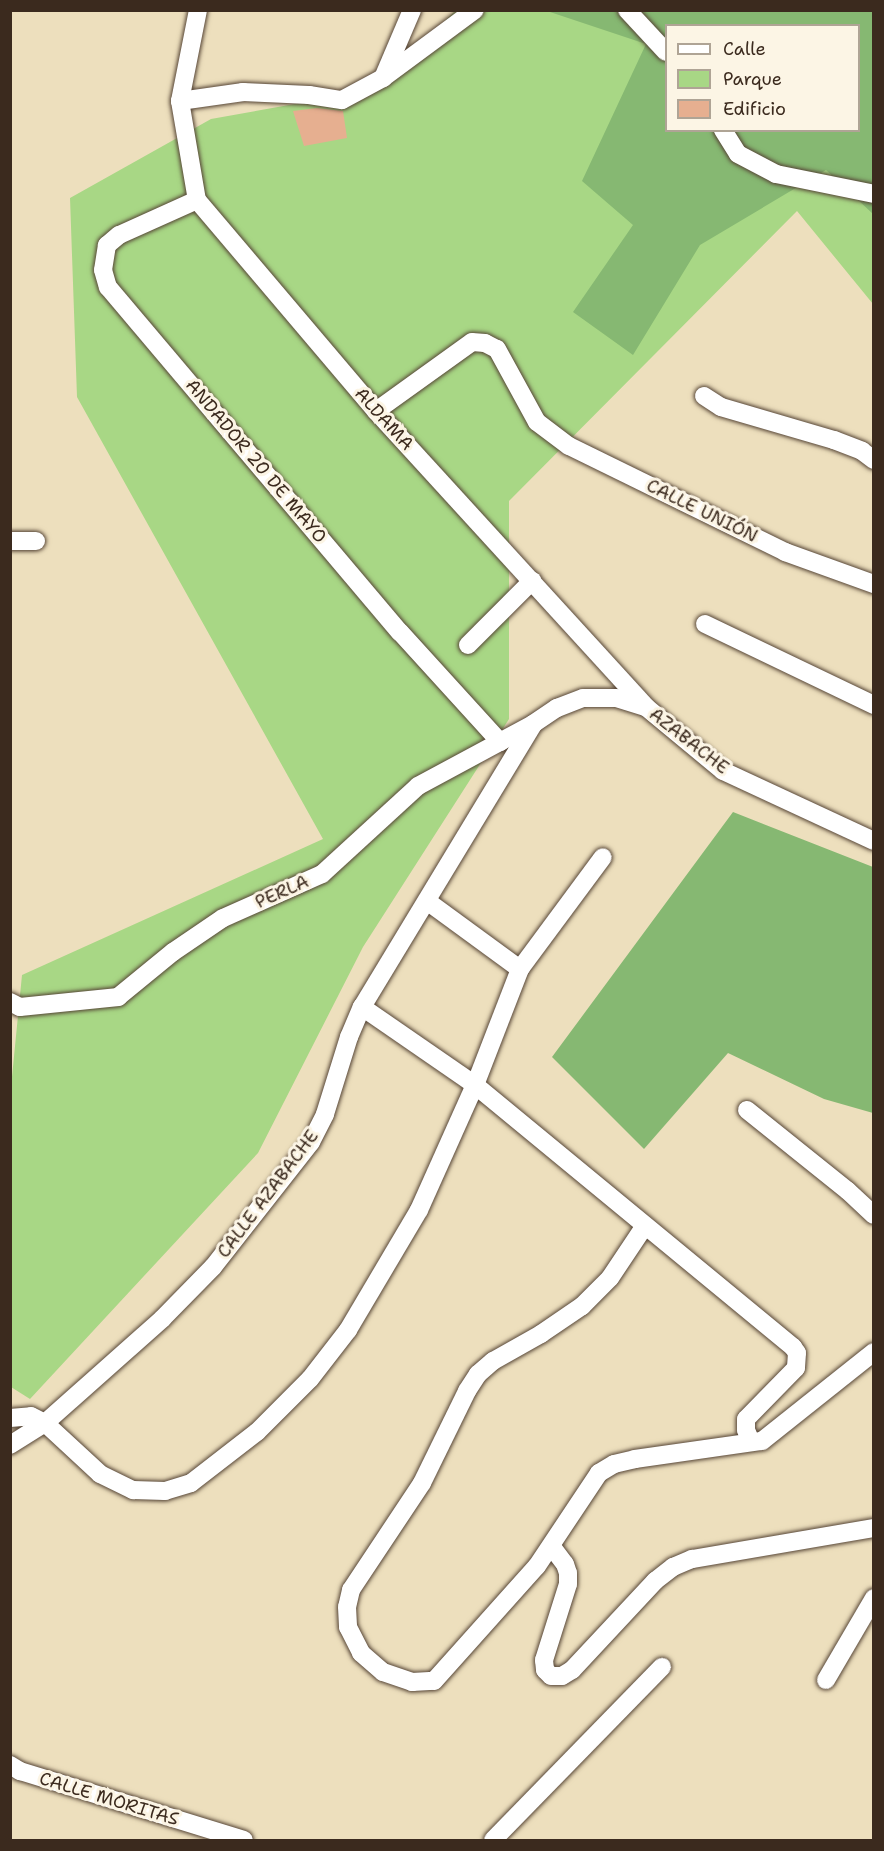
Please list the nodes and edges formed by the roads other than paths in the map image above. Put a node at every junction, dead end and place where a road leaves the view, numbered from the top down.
1 (198, 10) edge
2 (412, 10) edge
3 (475, 10) edge
4 (627, 10) edge
5 (665, 50) edge
6 (383, 78) junction
7 (180, 101) junction
8 (724, 132) edge
9 (873, 194) edge
10 (197, 200) junction
11 (704, 396) dead end
12 (376, 411) junction
13 (873, 460) edge
14 (10, 541) edge
15 (36, 541) dead end
16 (532, 581) junction
17 (873, 584) edge
18 (705, 624) dead end
19 (468, 645) dead end
20 (873, 705) edge
21 (646, 707) junction
22 (534, 724) junction
23 (500, 742) junction
24 (873, 841) edge
25 (603, 857) dead end
26 (427, 901) junction
27 (520, 969) junction
28 (10, 1002) edge
29 (362, 1006) junction
30 (475, 1085) junction
31 (747, 1110) dead end
32 (873, 1215) edge
33 (644, 1227) junction
34 (873, 1352) edge
35 (10, 1418) edge
36 (45, 1423) junction
37 (751, 1442) junction
38 (10, 1445) edge
39 (873, 1528) edge
40 (552, 1547) junction
41 (873, 1598) edge
42 (662, 1667) dead end
43 (826, 1680) dead end
44 (10, 1765) edge
45 (222, 1837) edge
46 (244, 1840) edge
47 (493, 1840) edge

1 - 7 street
2 - 6 street
3 - 6 street
4 - 5 street
6 - 7 street
7 - 10 street
8 - 9 street
10 - 12 street, ALDAMA
10 - 23 street, ANDADOR 20 DE MAYO
11 - 13 street
12 - 16 street, ALDAMA
12 - 17 street, CALLE UNIÓN
14 - 15 street
16 - 19 street
16 - 21 street, ALDAMA
18 - 20 street
21 - 22 street, AZABACHE
21 - 24 street, AZABACHE
22 - 23 street, PERLA
22 - 26 street, CALLE AZABACHE
23 - 28 street, PERLA
25 - 27 street
26 - 27 street
26 - 29 street, CALLE AZABACHE
27 - 30 street
29 - 30 street
29 - 36 street, CALLE AZABACHE
30 - 33 street
30 - 36 street
31 - 32 street
33 - 37 street
33 - 40 street
34 - 37 street
35 - 36 street
36 - 38 street, CALLE AZABACHE
37 - 40 street
39 - 40 street
41 - 43 street
42 - 47 street
44 - 45 street, CALLE MORITAS
45 - 46 street, CALLE MORITAS

